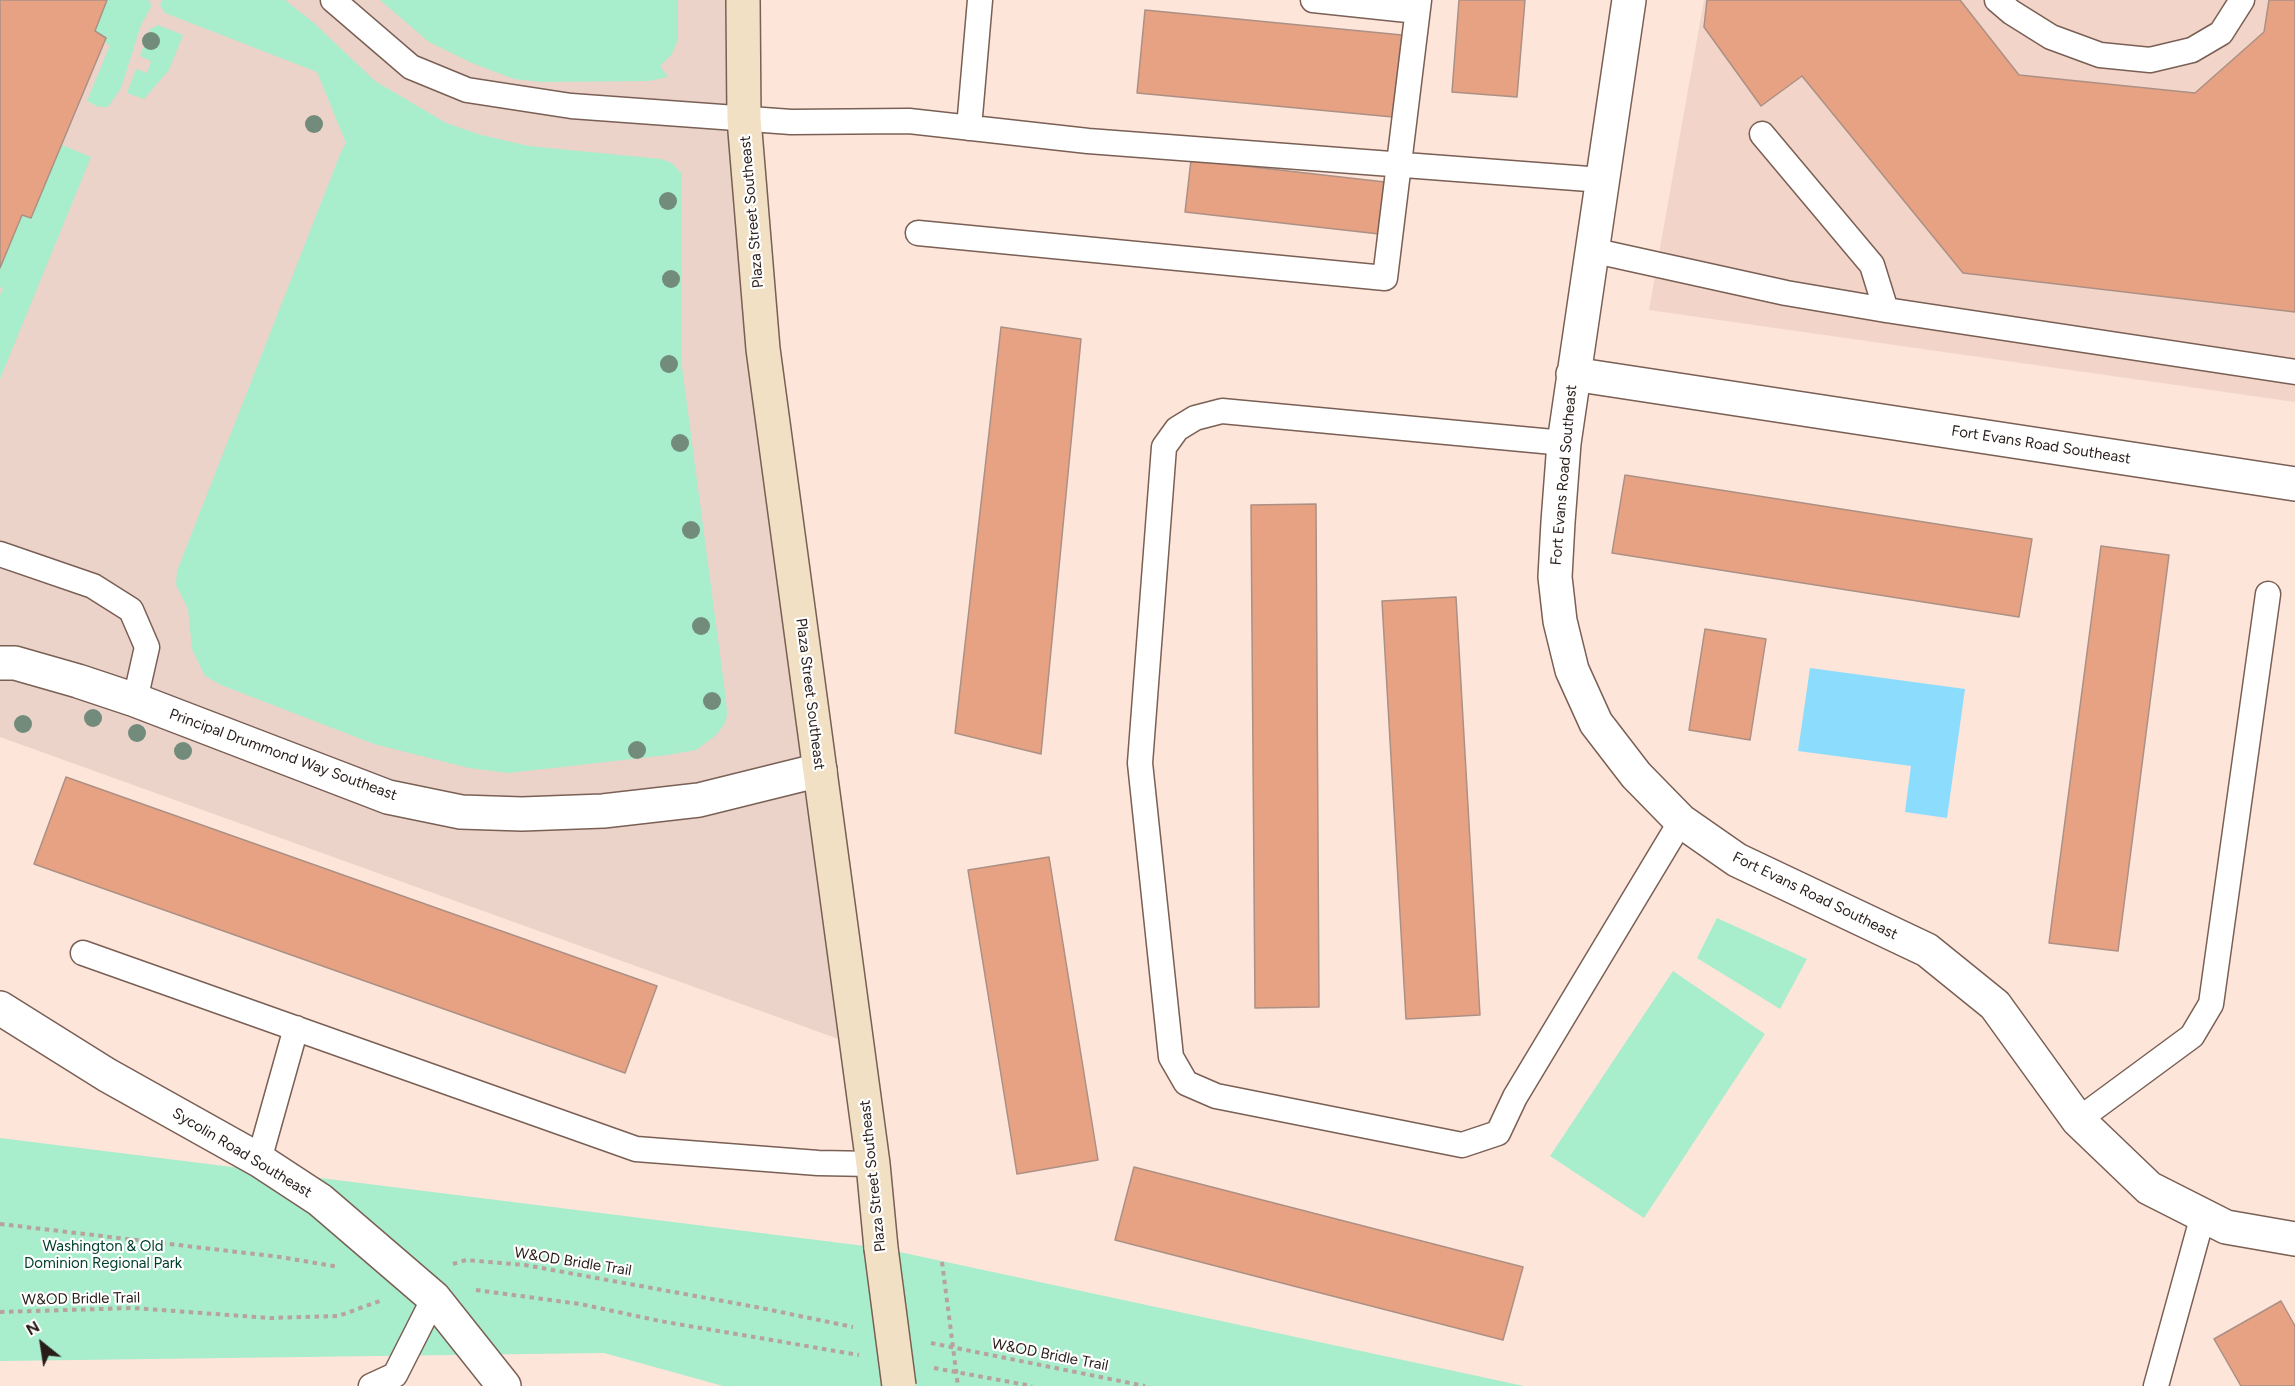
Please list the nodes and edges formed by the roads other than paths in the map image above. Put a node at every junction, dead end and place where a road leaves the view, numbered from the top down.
1 (333, 0) edge
2 (743, 0) edge
3 (980, 0) edge
4 (1313, 0) edge
5 (1629, 0) edge
6 (1997, 0) edge
7 (2242, 0) edge
8 (1418, 6) edge
9 (744, 119) junction
10 (969, 128) junction
11 (1762, 134) dead end
12 (1400, 165) junction
13 (1602, 180) junction
14 (918, 233) dead end
15 (1591, 250) junction
16 (1886, 310) junction
17 (2295, 372) edge
18 (1574, 374) junction
19 (1564, 443) junction
20 (2295, 484) edge
21 (0, 554) edge
22 (2268, 594) dead end
23 (0, 663) edge
24 (135, 700) junction
25 (820, 770) junction
26 (1681, 821) junction
27 (83, 953) dead end
28 (0, 1008) edge
29 (296, 1028) junction
30 (2078, 1120) junction
31 (259, 1160) junction
32 (873, 1164) junction
33 (2203, 1215) junction
34 (2295, 1239) edge
35 (423, 1289) junction
36 (493, 1381) edge
37 (372, 1386) edge
38 (899, 1386) edge
39 (2156, 1386) edge

1 - 9 lane
2 - 9 main road, Plaza Street Southeast
3 - 10 lane
4 - 8 lane
5 - 13 street, Fort Evans Road Southeast
6 - 7 lane
8 - 12 lane
9 - 10 lane
9 - 25 main road, Plaza Street Southeast
10 - 12 lane
11 - 16 lane
12 - 13 lane
12 - 14 lane
13 - 15 street, Fort Evans Road Southeast
15 - 16 lane
15 - 18 street, Fort Evans Road Southeast
16 - 17 lane
18 - 19 street, Fort Evans Road Southeast
18 - 20 street, Fort Evans Road Southeast
19 - 26 street, Fort Evans Road Southeast
19 - 26 lane
21 - 24 lane
22 - 30 lane
23 - 24 street, Principal Drummond Way Southeast
24 - 25 street, Principal Drummond Way Southeast
25 - 32 main road, Plaza Street Southeast
26 - 30 street, Fort Evans Road Southeast
27 - 29 lane
28 - 31 street, Sycolin Road Southeast
29 - 31 lane
29 - 32 lane
30 - 33 street, Fort Evans Road Southeast
31 - 35 street, Sycolin Road Southeast
32 - 38 main road, Plaza Street Southeast, bridge
33 - 34 street, Fort Evans Road Southeast
33 - 39 lane
35 - 36 street, Sycolin Road Southeast
35 - 37 lane

